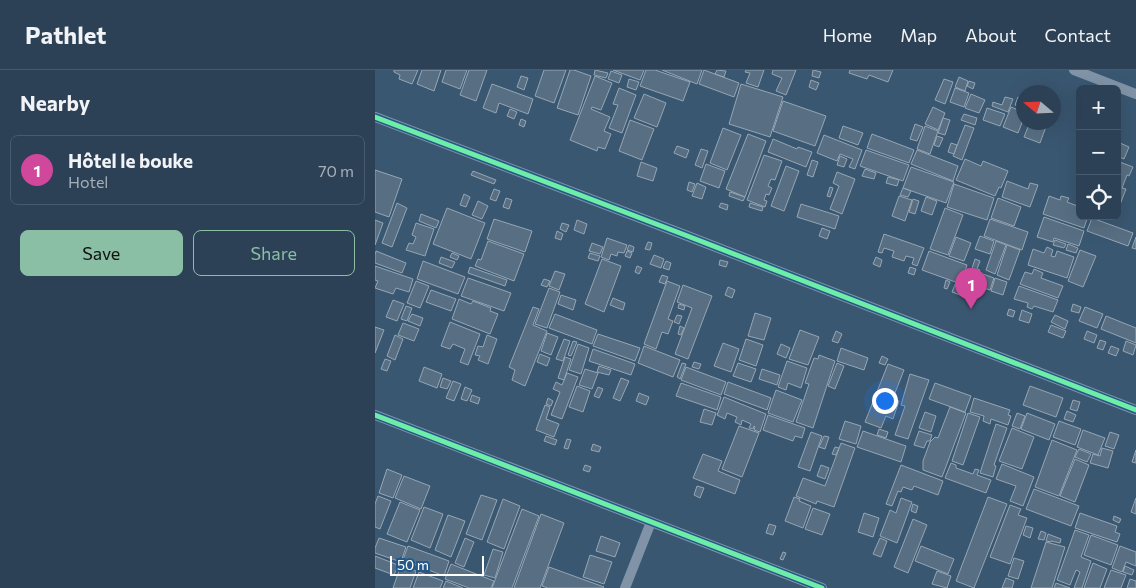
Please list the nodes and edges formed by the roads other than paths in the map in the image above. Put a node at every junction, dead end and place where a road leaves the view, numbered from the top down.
1 (1075, 70) edge
2 (1136, 94) edge
3 (375, 116) edge
4 (1136, 410) edge
5 (375, 415) edge
6 (651, 522) junction
7 (625, 588) edge
8 (822, 588) edge

1 - 2 street
3 - 4 street
5 - 6 street
6 - 7 street
6 - 8 street

